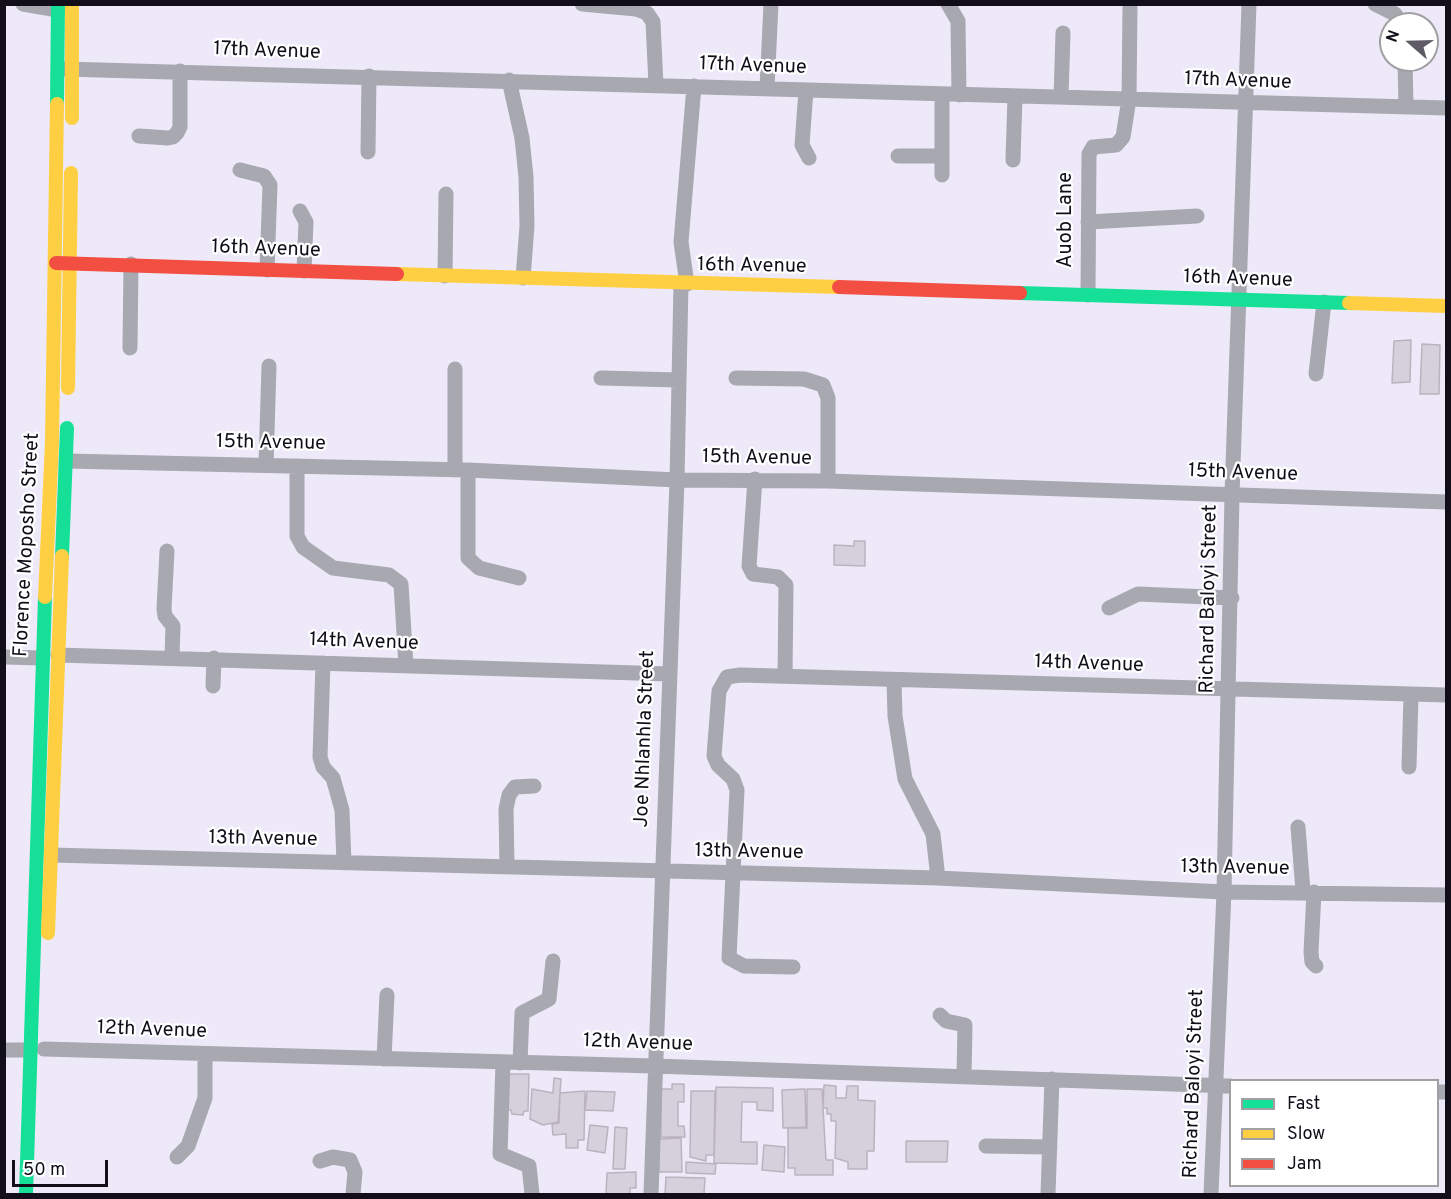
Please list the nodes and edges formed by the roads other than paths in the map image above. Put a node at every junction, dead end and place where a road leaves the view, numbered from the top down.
1 (24, 4) edge
2 (582, 4) edge
3 (771, 4) edge
4 (948, 4) edge
5 (1249, 4) edge
6 (1374, 4) edge
7 (63, 6) edge
8 (1130, 6) edge
9 (1391, 12) edge
10 (1062, 33) dead end
11 (65, 69) junction
12 (180, 71) junction
13 (1405, 72) edge
14 (369, 76) junction
15 (509, 80) junction
16 (656, 85) junction
17 (694, 86) junction
18 (767, 88) junction
19 (806, 90) junction
20 (942, 95) junction
21 (959, 95) junction
22 (1015, 96) junction
23 (1061, 97) junction
24 (1129, 99) junction
25 (1245, 104) junction
26 (1406, 106) junction
27 (1446, 108) edge
28 (72, 136) dead end
29 (139, 136) dead end
30 (368, 152) dead end
31 (898, 156) dead end
32 (941, 156) junction
33 (72, 158) dead end
34 (809, 158) dead end
35 (1013, 160) dead end
36 (240, 170) dead end
37 (942, 175) dead end
38 (446, 194) dead end
39 (300, 211) dead end
40 (1197, 216) dead end
41 (1088, 222) junction
42 (56, 263) junction
43 (71, 263) junction
44 (131, 264) junction
45 (267, 270) junction
46 (304, 272) junction
47 (445, 276) junction
48 (522, 278) junction
49 (684, 284) junction
50 (1088, 295) junction
51 (1240, 300) junction
52 (1324, 302) junction
53 (1446, 306) edge
54 (130, 348) dead end
55 (269, 366) dead end
56 (454, 369) dead end
57 (1316, 374) dead end
58 (601, 378) dead end
59 (735, 378) dead end
60 (680, 380) junction
61 (66, 461) junction
62 (266, 465) junction
63 (297, 466) junction
64 (461, 470) junction
65 (755, 479) junction
66 (677, 480) junction
67 (828, 481) junction
68 (1232, 495) junction
69 (1446, 502) edge
70 (167, 551) dead end
71 (519, 578) dead end
72 (1232, 598) junction
73 (1109, 608) dead end
74 (58, 655) junction
75 (4, 657) edge
76 (172, 657) junction
77 (42, 658) junction
78 (214, 658) junction
79 (323, 663) junction
80 (406, 666) junction
81 (669, 674) junction
82 (785, 676) junction
83 (894, 680) junction
84 (213, 686) dead end
85 (1229, 690) junction
86 (1411, 695) junction
87 (1446, 695) edge
88 (1409, 766) dead end
89 (534, 786) dead end
90 (1298, 827) dead end
91 (51, 855) junction
92 (344, 863) junction
93 (507, 867) junction
94 (662, 873) junction
95 (732, 873) junction
96 (938, 878) junction
97 (1308, 891) junction
98 (1224, 892) junction
99 (1446, 896) edge
100 (553, 961) dead end
101 (1316, 966) dead end
102 (793, 967) dead end
103 (387, 995) dead end
104 (940, 1015) dead end
105 (4, 1050) edge
106 (37, 1050) junction
107 (206, 1054) junction
108 (384, 1059) junction
109 (520, 1062) junction
110 (503, 1063) junction
111 (654, 1066) junction
112 (964, 1076) junction
113 (1052, 1079) junction
114 (1215, 1086) junction
115 (1229, 1086) edge
116 (986, 1146) dead end
117 (1050, 1147) junction
118 (177, 1157) dead end
119 (320, 1161) dead end
120 (26, 1194) edge
121 (39, 1194) edge
122 (353, 1194) edge
123 (532, 1194) edge
124 (651, 1194) edge
125 (1048, 1194) edge
126 (1211, 1194) edge

1 - 7 street
2 - 16 street
3 - 18 street
4 - 21 street
5 - 25 street, Richard Baloyi Street
6 - 9 street
7 - 11 street, Florence Moposho Street
8 - 24 street
10 - 23 street
11 - 12 street, 17th Avenue
11 - 28 street, Florence Moposho Street
11 - 42 street, Florence Moposho Street
12 - 14 street, 17th Avenue
12 - 29 street
13 - 26 street
14 - 15 street, 17th Avenue
14 - 30 street
15 - 16 street, 17th Avenue
15 - 48 street
16 - 17 street, 17th Avenue
17 - 18 street, 17th Avenue
17 - 49 street, Joe Nhlanhla Street
18 - 19 street, 17th Avenue
19 - 20 street, 17th Avenue
19 - 34 street
20 - 21 street, 17th Avenue
20 - 32 street
21 - 22 street, 17th Avenue
22 - 23 street, 17th Avenue
22 - 35 street
23 - 24 street, 17th Avenue
24 - 25 street, 17th Avenue
24 - 41 street, Auob Lane
25 - 26 street, 17th Avenue
25 - 51 street, Richard Baloyi Street
26 - 27 street, 17th Avenue
31 - 32 street
32 - 37 street
33 - 43 street, Florence Moposho Street
36 - 45 street
38 - 47 street
39 - 46 street
40 - 41 street
41 - 50 street, Auob Lane
42 - 43 street, 16th Avenue
42 - 77 street, Florence Moposho Street
43 - 44 street, 16th Avenue
43 - 61 street, Florence Moposho Street
44 - 45 street, 16th Avenue
44 - 54 street
45 - 46 street, 16th Avenue
46 - 47 street, 16th Avenue
47 - 48 street, 16th Avenue
48 - 49 street, 16th Avenue
49 - 50 street, 16th Avenue
49 - 60 street, Joe Nhlanhla Street
50 - 51 street, 16th Avenue
51 - 52 street, 16th Avenue
51 - 68 street, Richard Baloyi Street
52 - 53 street, 16th Avenue
52 - 57 street
55 - 62 street
56 - 64 street
58 - 60 street
59 - 67 street
60 - 66 street, Joe Nhlanhla Street
61 - 62 street, 15th Avenue
61 - 74 street, Florence Moposho Street
62 - 63 street, 15th Avenue
63 - 64 street, 15th Avenue
63 - 80 street
64 - 66 street, 15th Avenue
64 - 71 street
65 - 66 street, 15th Avenue
65 - 67 street, 15th Avenue
65 - 82 street
66 - 81 street, Joe Nhlanhla Street
67 - 68 street, 15th Avenue
68 - 69 street, 15th Avenue
68 - 72 street, Richard Baloyi Street
70 - 76 street
72 - 73 street
72 - 85 street, Richard Baloyi Street
74 - 76 street, 14th Avenue
74 - 91 street, Florence Moposho Street
75 - 77 street
76 - 78 street, 14th Avenue
77 - 106 street, Florence Moposho Street
78 - 79 street, 14th Avenue
78 - 84 street
79 - 80 street, 14th Avenue
79 - 92 street
80 - 81 street, 14th Avenue
81 - 94 street, Joe Nhlanhla Street
82 - 83 street, 14th Avenue
82 - 95 street, 14th Avenue
83 - 85 street, 14th Avenue
83 - 96 street
85 - 86 street, 14th Avenue
85 - 98 street, Richard Baloyi Street
86 - 87 street, 14th Avenue
86 - 88 street
89 - 93 street
90 - 97 street
91 - 92 street, 13th Avenue
91 - 106 street, Florence Moposho Street
92 - 93 street, 13th Avenue
93 - 94 street, 13th Avenue
94 - 95 street, 13th Avenue
94 - 111 street, Joe Nhlanhla Street
95 - 96 street, 13th Avenue
95 - 102 street
96 - 98 street, 13th Avenue
97 - 98 street, 13th Avenue
97 - 99 street, 13th Avenue
97 - 101 street
98 - 114 street, Richard Baloyi Street
100 - 109 street
103 - 108 street
104 - 112 street
105 - 106 street, 12th Avenue
106 - 107 street, 12th Avenue
106 - 120 street, Florence Moposho Street
106 - 121 street, Florence Moposho Street
107 - 108 street, 12th Avenue
107 - 118 street
108 - 110 street, 12th Avenue
109 - 110 street, 12th Avenue
109 - 111 street, 12th Avenue
110 - 123 street
111 - 112 street, 12th Avenue
111 - 124 street, Joe Nhlanhla Street
112 - 113 street, 12th Avenue
113 - 114 street, 12th Avenue
113 - 117 street
114 - 115 street, 12th Avenue
114 - 126 street, Richard Baloyi Street
116 - 117 street
117 - 125 street
119 - 122 street

